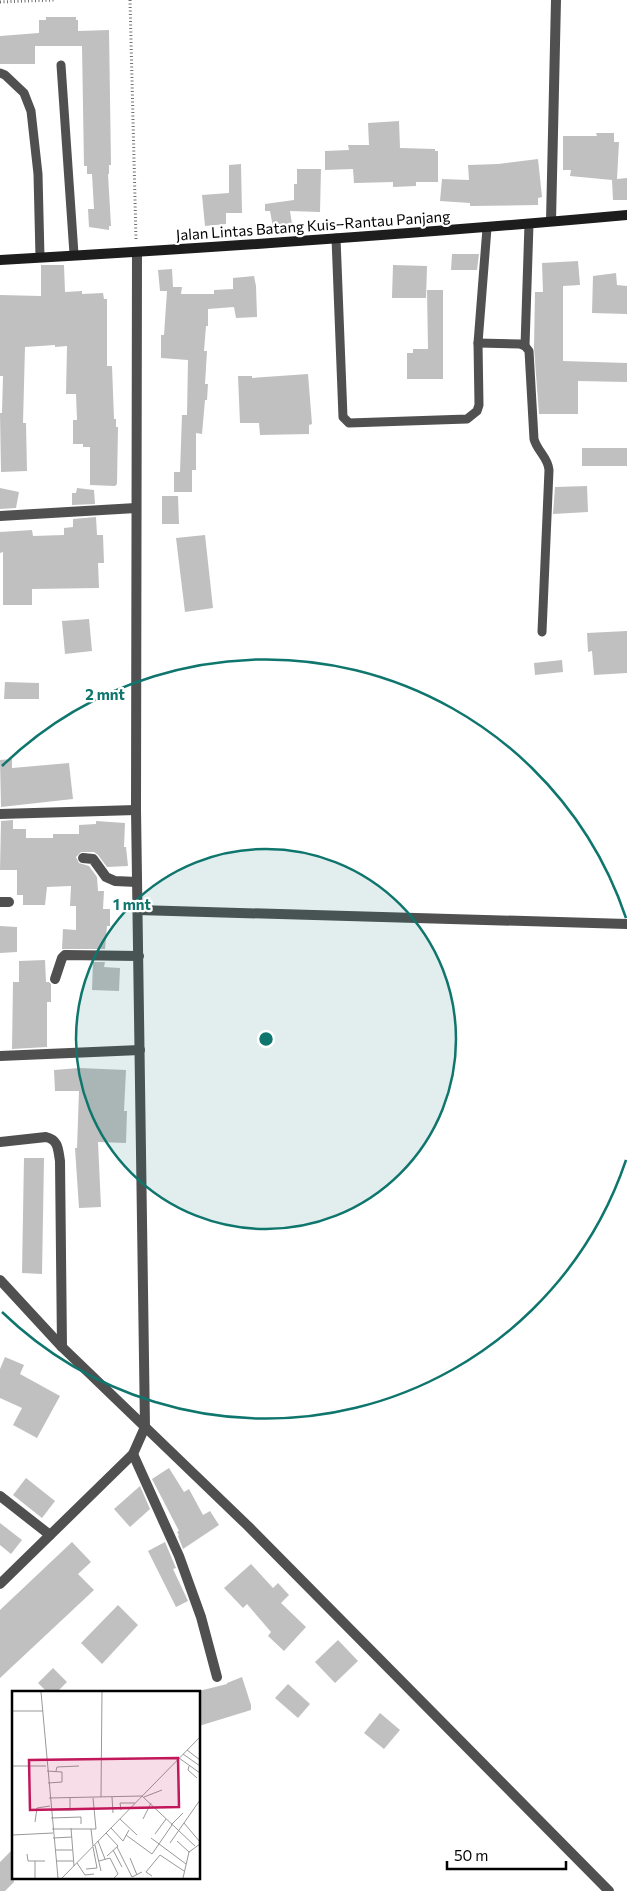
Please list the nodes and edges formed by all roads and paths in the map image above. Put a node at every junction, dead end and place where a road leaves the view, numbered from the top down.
1 (54, 0) edge
2 (130, 0) edge
3 (556, 0) edge
4 (0, 2) edge
5 (61, 65) dead end
6 (0, 73) edge
7 (627, 215) edge
8 (551, 221) junction
9 (529, 224) junction
10 (487, 228) junction
11 (336, 238) junction
12 (137, 252) junction
13 (74, 254) junction
14 (40, 257) junction
15 (0, 260) edge
16 (478, 343) junction
17 (525, 346) junction
18 (136, 508) junction
19 (0, 516) edge
20 (542, 632) dead end
21 (136, 810) junction
22 (0, 814) edge
23 (83, 858) dead end
24 (137, 882) junction
25 (138, 910) junction
26 (627, 924) edge
27 (138, 956) junction
28 (55, 979) dead end
29 (140, 1050) junction
30 (0, 1056) edge
31 (0, 1142) edge
32 (0, 1280) edge
33 (62, 1347) junction
34 (145, 1428) junction
35 (133, 1454) junction
36 (0, 1496) edge
37 (50, 1535) junction
38 (0, 1584) edge
39 (217, 1677) dead end
40 (609, 1891) edge

1 - 4 path
2 - 12 path
3 - 8 street
5 - 13 lane
6 - 14 lane
7 - 8 main road, Jalan Lintas Batang Kuis–Rantau Panjang
8 - 9 main road, Jalan Lintas Batang Kuis–Rantau Panjang
9 - 10 main road, Jalan Lintas Batang Kuis–Rantau Panjang
9 - 17 lane
10 - 11 main road, Jalan Lintas Batang Kuis–Rantau Panjang
10 - 16 lane
11 - 12 main road, Jalan Lintas Batang Kuis–Rantau Panjang
11 - 16 lane
12 - 13 main road, Jalan Lintas Batang Kuis–Rantau Panjang
12 - 18 street
13 - 14 main road, Jalan Lintas Batang Kuis–Rantau Panjang
14 - 15 main road, Jalan Lintas Batang Kuis–Rantau Panjang
16 - 17 lane
17 - 20 lane
18 - 19 street
18 - 21 street
21 - 22 street
21 - 24 street
23 - 24 street
24 - 25 street
25 - 26 street
25 - 27 street
27 - 28 street
27 - 29 street
29 - 30 street
29 - 34 street
31 - 33 street
32 - 33 street
33 - 34 street
34 - 35 street
34 - 40 street
35 - 37 street
35 - 39 street
36 - 37 street
37 - 38 street

